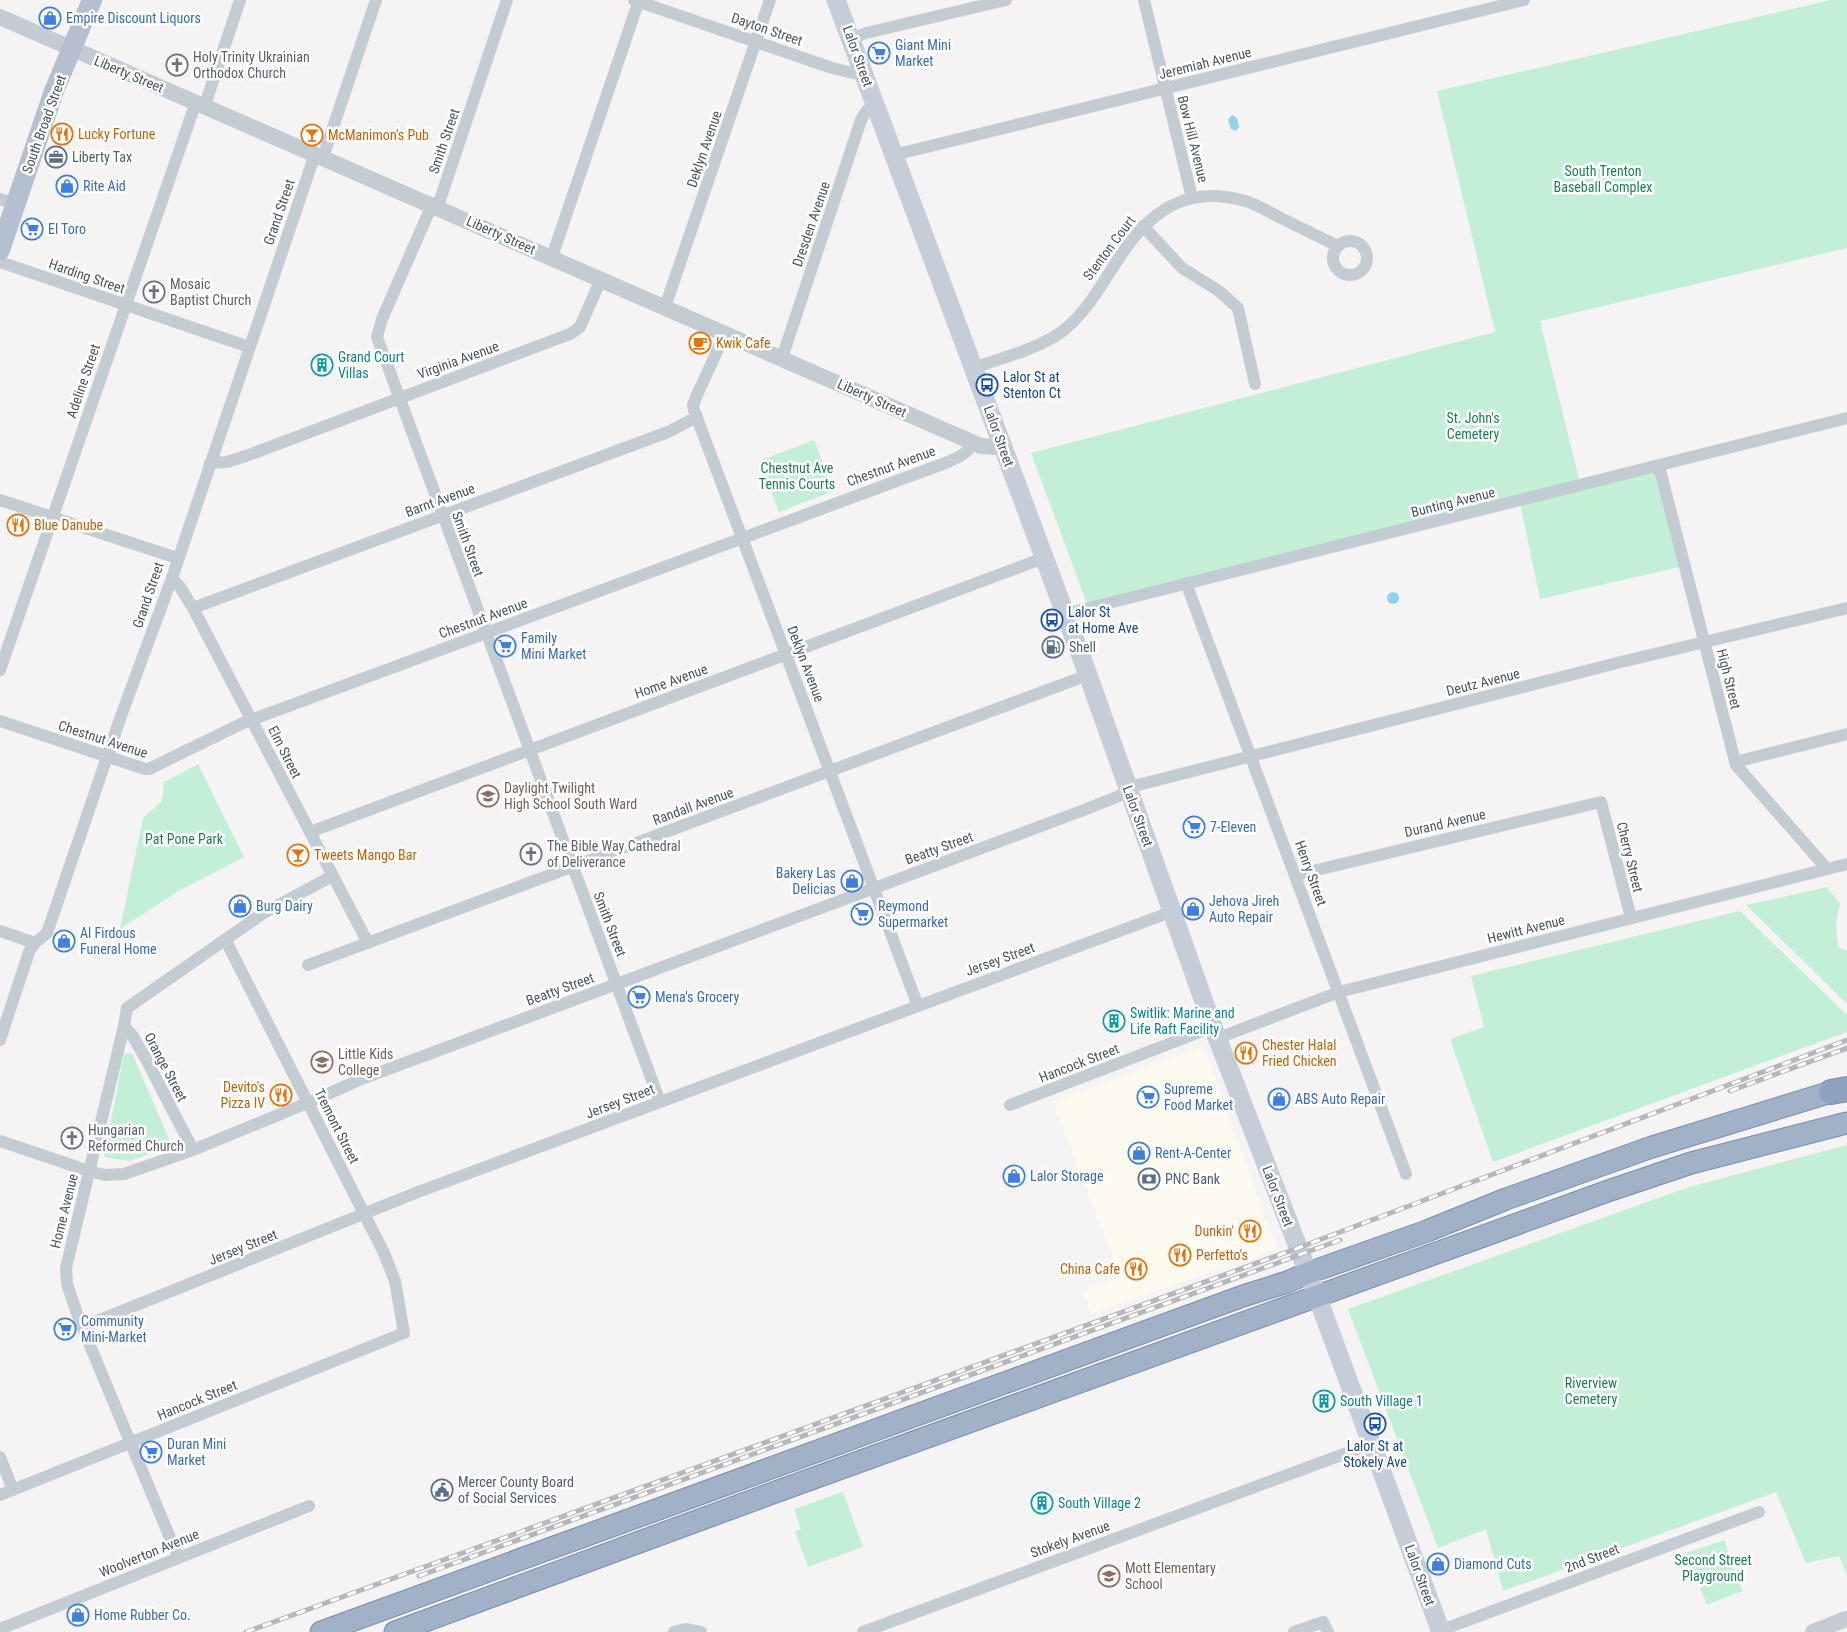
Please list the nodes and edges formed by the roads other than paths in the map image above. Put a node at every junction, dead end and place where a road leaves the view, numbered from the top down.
1 (92, 0) edge
2 (240, 0) edge
3 (376, 0) edge
4 (507, 0) edge
5 (637, 0) edge
6 (770, 0) edge
7 (836, 0) edge
8 (1006, 0) edge
9 (1144, 0) edge
10 (1524, 0) edge
11 (0, 17) edge
12 (851, 39) junction
13 (756, 41) junction
14 (72, 48) junction
15 (862, 70) junction
16 (1166, 88) junction
17 (200, 104) junction
18 (876, 105) junction
19 (894, 155) junction
20 (319, 156) junction
21 (1192, 198) junction
22 (8, 202) edge
23 (436, 206) junction
24 (1143, 226) junction
25 (1338, 246) dead end
26 (0, 250) edge
27 (552, 257) junction
28 (0, 262) edge
29 (601, 279) junction
30 (125, 305) junction
31 (665, 308) junction
32 (725, 334) junction
33 (249, 347) junction
34 (782, 358) junction
35 (973, 368) junction
36 (1255, 384) dead end
37 (398, 398) junction
38 (697, 417) junction
39 (1847, 418) edge
40 (974, 442) junction
41 (1002, 446) junction
42 (210, 463) junction
43 (1656, 466) junction
44 (0, 500) edge
45 (442, 516) junction
46 (52, 517) junction
47 (742, 537) junction
48 (177, 558) junction
49 (1044, 558) junction
50 (172, 578) junction
51 (1186, 583) junction
52 (193, 608) junction
53 (1847, 608) edge
54 (1065, 614) junction
55 (485, 633) junction
56 (1704, 643) junction
57 (786, 654) junction
58 (0, 670) edge
59 (1088, 674) junction
60 (251, 720) junction
61 (0, 721) edge
62 (1847, 734) edge
63 (529, 750) junction
64 (107, 756) junction
65 (1251, 757) junction
66 (1735, 762) junction
67 (830, 771) junction
68 (1129, 791) junction
69 (1601, 802) joint
70 (310, 832) junction
71 (1847, 864) edge
72 (572, 867) junction
73 (1827, 869) junction
74 (1296, 875) junction
75 (332, 876) junction
76 (873, 888) junction
77 (1172, 910) junction
78 (1631, 918) junction
79 (0, 931) edge
80 (225, 939) junction
81 (368, 943) junction
82 (35, 944) junction
83 (308, 966) dead end
84 (617, 984) junction
85 (1339, 992) junction
86 (918, 1006) junction
87 (124, 1026) junction
88 (1216, 1033) junction
89 (0, 1040) edge
90 (1842, 1089) edge
91 (660, 1102) junction
92 (309, 1103) junction
93 (1010, 1105) dead end
94 (1847, 1123) edge
95 (0, 1141) edge
96 (193, 1150) junction
97 (89, 1171) junction
98 (1406, 1174) dead end
99 (366, 1214) junction
100 (1308, 1273) junction
101 (1317, 1296) junction
102 (82, 1327) junction
103 (404, 1333) joint
104 (131, 1442) junction
105 (1371, 1444) junction
106 (0, 1457) edge
107 (13, 1490) junction
108 (0, 1495) edge
109 (309, 1506) dead end
110 (1759, 1512) dead end
111 (178, 1558) junction
112 (1838, 1625) edge
113 (0, 1629) edge
114 (321, 1632) edge
115 (395, 1632) edge
116 (674, 1632) edge
117 (701, 1632) edge
118 (863, 1632) edge
119 (1294, 1632) edge
120 (1328, 1632) edge
121 (1439, 1632) edge
122 (1812, 1632) edge

1 - 14 main road, South Broad Street
2 - 17 street, Adeline Street
3 - 20 street, Grand Street
4 - 23 street, Smith Street
5 - 13 street, Dayton Street
5 - 27 street
6 - 13 street, Deklyn Avenue
7 - 12 main road, Lalor Street
8 - 12 street
9 - 16 street, Bow Hill Avenue
10 - 16 street, Jeremiah Avenue
11 - 14 street, Liberty Street
12 - 15 main road, Lalor Street
13 - 15 street, Dayton Street
13 - 31 street, Deklyn Avenue
14 - 17 street, Liberty Street
14 - 22 main road, South Broad Street
15 - 18 main road, Lalor Street
16 - 19 street, Jeremiah Avenue
16 - 21 street, Bow Hill Avenue
17 - 20 street, Liberty Street
17 - 30 street, Adeline Street
18 - 19 main road, Lalor Street
18 - 34 street, Dresden Avenue
19 - 35 main road, Lalor Street
20 - 23 street, Liberty Street
20 - 33 street, Grand Street
21 - 24 street, Stenton Court
21 - 25 street, Stenton Court
22 - 26 main road, South Broad Street
23 - 27 street, Liberty Street
23 - 37 street, Smith Street
24 - 35 street, Stenton Court
24 - 36 street
27 - 29 street, Liberty Street
28 - 30 street, Harding Street
29 - 31 street, Liberty Street
29 - 37 street, Virginia Avenue
30 - 33 street, Harding Street
30 - 46 street, Adeline Street
31 - 32 street, Liberty Street
32 - 34 street, Liberty Street
32 - 38 street, Deklyn Avenue
33 - 42 street, Grand Street
34 - 40 street, Liberty Street
35 - 41 main road, Lalor Street
37 - 42 street, Virginia Avenue
37 - 45 street, Smith Street
38 - 45 street, Barnt Avenue
38 - 47 street, Deklyn Avenue
39 - 43 street, Bunting Avenue
40 - 41 street, Liberty Street
40 - 47 street, Chestnut Avenue
41 - 49 main road, Lalor Street
42 - 48 street, Grand Street
43 - 51 street, Bunting Avenue
43 - 56 street, High Street
44 - 46 street
45 - 52 street, Barnt Avenue
45 - 55 street, Smith Street
46 - 48 street
46 - 58 street, Adeline Street
47 - 55 street, Chestnut Avenue
47 - 57 street, Deklyn Avenue
48 - 50 street, Grand Street
49 - 54 main road, Lalor Street
49 - 57 street, Home Avenue
50 - 52 street, Elm Street
50 - 64 street, Grand Street
51 - 54 street, Bunting Avenue
51 - 65 street, Henry Street
52 - 60 street, Elm Street
53 - 56 street, Deutz Avenue
54 - 59 main road, Lalor Street
55 - 60 street, Chestnut Avenue
55 - 63 street, Smith Street
56 - 65 street, Deutz Avenue
56 - 66 street, High Street
57 - 63 street, Home Avenue
57 - 67 street, Deklyn Avenue
59 - 67 street, Randall Avenue
59 - 68 main road, Lalor Street
60 - 64 street, Chestnut Avenue
60 - 70 street, Elm Street
61 - 64 street, Chestnut Avenue
62 - 66 street
63 - 70 street, Home Avenue
63 - 72 street, Smith Street
64 - 82 street, Grand Street
65 - 68 street, Deutz Avenue
65 - 74 street, Henry Street
66 - 73 street, High Street
67 - 72 street, Randall Avenue
67 - 76 street, Deklyn Avenue
68 - 76 street, Beatty Street
68 - 77 main road, Lalor Street
69 - 74 street, Durand Avenue
69 - 78 street, Cherry Street
70 - 75 street, Elm Street
71 - 73 street, Hewitt Avenue
72 - 81 street, Randall Avenue
72 - 84 street, Smith Street
73 - 78 street, Hewitt Avenue
74 - 85 street, Henry Street
75 - 80 street, Home Avenue
75 - 81 street, Elm Street
76 - 84 street, Beatty Street
76 - 86 street, Deklyn Avenue
77 - 86 street, Jersey Street
77 - 88 main road, Lalor Street
78 - 85 street, Hewitt Avenue
79 - 82 street
80 - 87 street, Home Avenue
80 - 92 street, Tremont Street
81 - 83 street, Randall Avenue
82 - 89 street, Grand Street
84 - 91 street, Smith Street
84 - 92 street, Beatty Street
85 - 88 street, Hewitt Avenue
85 - 98 street, Henry Street
86 - 91 street, Jersey Street
87 - 96 street, Orange Street
87 - 97 street, Home Avenue
88 - 93 street, Hancock Street
88 - 100 main road, Lalor Street
90 - 100 highway
91 - 99 street, Jersey Street
92 - 96 street, Beatty Street
92 - 99 street, Tremont Street
94 - 101 highway
95 - 97 street, Beatty Street
96 - 97 street, Beatty Street
97 - 102 street, Home Avenue
99 - 102 street, Jersey Street
99 - 103 street, Tremont Street
100 - 101 main road, Lalor Street
100 - 114 highway
101 - 105 main road, Lalor Street
101 - 115 highway
102 - 104 street, Home Avenue
103 - 104 street, Hancock Street
104 - 107 street, Hancock Street
104 - 111 street, Home Avenue
105 - 118 street, Stokely Avenue
105 - 121 main road, Lalor Street
106 - 107 street
107 - 108 street, Hancock Street
109 - 111 street, Woolverton Avenue
110 - 121 street, 2nd Street
111 - 113 street, Woolverton Avenue
112 - 122 street
116 - 117 street
119 - 120 street

